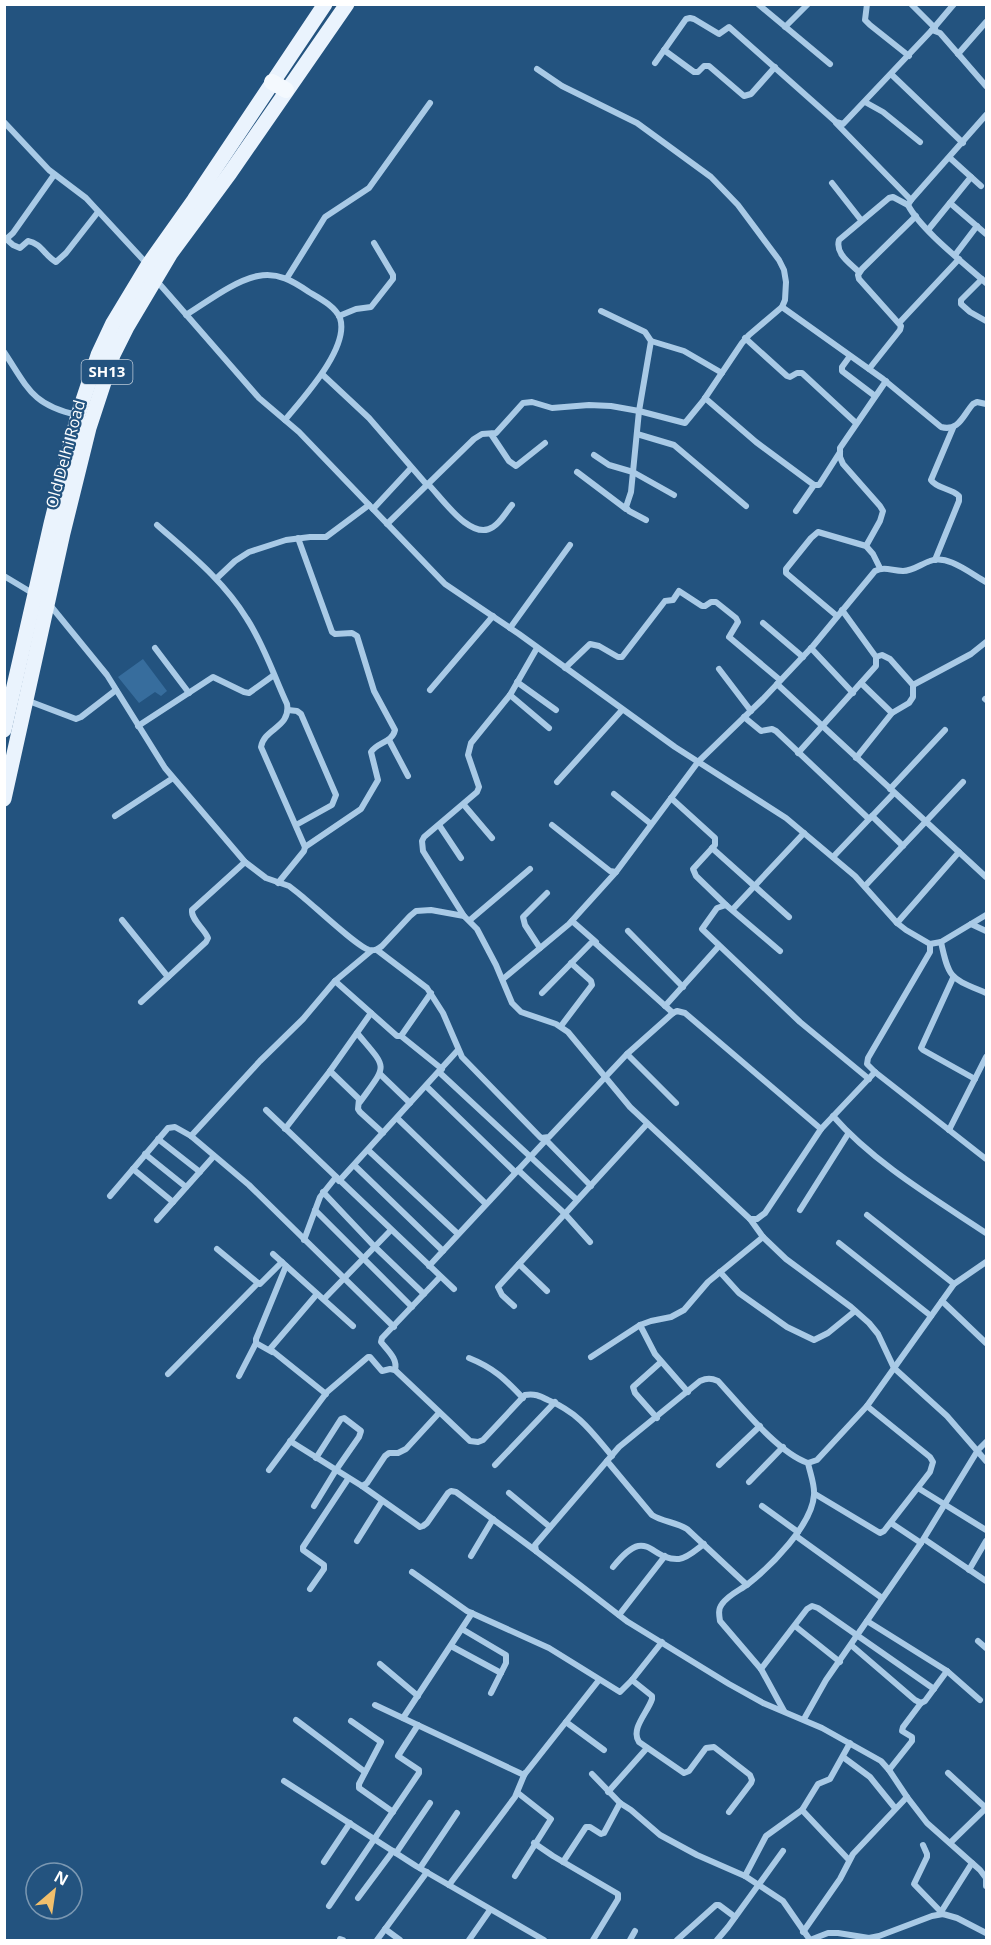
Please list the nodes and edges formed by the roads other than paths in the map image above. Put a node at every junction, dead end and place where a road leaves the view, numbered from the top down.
1 (325, 4) edge
2 (346, 4) edge
3 (758, 4) edge
4 (807, 4) edge
5 (867, 4) edge
6 (911, 4) edge
7 (954, 4) edge
8 (987, 22) edge
9 (785, 27) junction
10 (933, 29) junction
11 (664, 50) junction
12 (958, 54) junction
13 (909, 56) junction
14 (655, 63) dead end
15 (830, 64) dead end
16 (775, 67) junction
17 (537, 69) dead end
18 (891, 74) junction
19 (279, 86) junction
20 (987, 86) edge
21 (865, 102) junction
22 (430, 103) dead end
23 (987, 115) edge
24 (4, 122) edge
25 (836, 122) junction
26 (920, 142) dead end
27 (963, 142) junction
28 (950, 158) junction
29 (54, 175) junction
30 (971, 177) junction
31 (832, 183) dead end
32 (981, 186) dead end
33 (910, 203) junction
34 (950, 203) junction
35 (98, 212) junction
36 (916, 216) junction
37 (861, 220) junction
38 (977, 226) junction
39 (928, 230) junction
40 (987, 234) edge
41 (5, 239) edge
42 (374, 243) dead end
43 (957, 257) junction
44 (148, 265) junction
45 (859, 272) junction
46 (287, 278) junction
47 (155, 279) junction
48 (984, 281) edge
49 (782, 307) junction
50 (601, 311) dead end
51 (186, 315) junction
52 (339, 316) junction
53 (987, 321) edge
54 (900, 322) junction
55 (746, 338) junction
56 (651, 341) junction
57 (4, 352) edge
58 (850, 356) junction
59 (869, 369) junction
60 (722, 373) junction
61 (323, 375) junction
62 (886, 381) junction
63 (875, 396) junction
64 (705, 398) junction
65 (987, 404) edge
66 (639, 411) junction
67 (78, 415) junction
68 (285, 420) junction
69 (856, 423) junction
70 (953, 428) junction
71 (491, 434) junction
72 (637, 434) junction
73 (544, 443) dead end
74 (840, 453) junction
75 (594, 455) dead end
76 (411, 468) junction
77 (633, 471) junction
78 (577, 472) dead end
79 (427, 484) junction
80 (814, 485) junction
81 (674, 495) dead end
82 (512, 505) dead end
83 (746, 506) dead end
84 (371, 507) junction
85 (627, 509) junction
86 (796, 511) dead end
87 (646, 520) dead end
88 (387, 524) junction
89 (157, 525) dead end
90 (298, 538) junction
91 (570, 545) dead end
92 (866, 546) junction
93 (935, 560) junction
94 (879, 568) junction
95 (4, 576) edge
96 (216, 578) junction
97 (987, 582) edge
98 (35, 594) junction
99 (49, 604) junction
100 (842, 610) junction
101 (493, 616) junction
102 (837, 616) junction
103 (763, 623) dead end
104 (510, 628) junction
105 (987, 642) edge
106 (155, 648) dead end
107 (537, 648) junction
108 (811, 648) junction
109 (803, 657) junction
110 (876, 657) junction
111 (566, 668) junction
112 (719, 669) dead end
113 (274, 675) junction
114 (517, 682) junction
115 (779, 682) junction
116 (861, 683) junction
117 (913, 686) junction
118 (116, 690) junction
119 (430, 690) dead end
120 (189, 693) junction
121 (852, 693) junction
122 (510, 695) junction
123 (25, 699) junction
124 (288, 710) junction
125 (556, 710) dead end
126 (622, 710) junction
127 (751, 711) junction
128 (892, 713) junction
129 (744, 717) junction
130 (138, 726) junction
131 (822, 726) junction
132 (549, 728) dead end
133 (4, 730) edge
134 (945, 730) dead end
135 (389, 740) junction
136 (798, 753) junction
137 (856, 758) junction
138 (698, 762) junction
139 (408, 776) dead end
140 (173, 778) junction
141 (557, 782) dead end
142 (963, 782) dead end
143 (892, 791) junction
144 (614, 794) dead end
145 (670, 798) junction
146 (4, 799) edge
147 (464, 805) junction
148 (115, 816) dead end
149 (870, 818) junction
150 (926, 821) junction
151 (651, 824) junction
152 (296, 825) junction
153 (439, 825) junction
154 (552, 825) dead end
155 (804, 833) junction
156 (492, 838) dead end
157 (903, 846) junction
158 (305, 847) junction
159 (712, 848) junction
160 (958, 852) junction
161 (833, 857) junction
162 (461, 858) dead end
163 (245, 862) junction
164 (530, 869) dead end
165 (616, 872) junction
166 (987, 877) edge
167 (278, 883) junction
168 (756, 886) junction
169 (865, 886) junction
170 (547, 893) dead end
171 (726, 904) junction
172 (733, 909) junction
173 (987, 915) edge
174 (789, 917) dead end
175 (467, 918) junction
176 (122, 920) dead end
177 (572, 921) junction
178 (897, 923) junction
179 (971, 924) junction
180 (628, 931) dead end
181 (987, 932) edge
182 (941, 942) junction
183 (598, 944) junction
184 (930, 944) junction
185 (719, 946) junction
186 (540, 948) junction
187 (374, 950) junction
188 (780, 951) dead end
189 (571, 963) junction
190 (168, 978) junction
191 (953, 978) junction
192 (503, 979) junction
193 (335, 981) junction
194 (683, 987) junction
195 (431, 993) junction
196 (542, 993) dead end
197 (987, 993) edge
198 (141, 1002) dead end
199 (665, 1006) junction
200 (371, 1013) junction
201 (673, 1013) junction
202 (561, 1026) junction
203 (357, 1033) junction
204 (401, 1036) junction
205 (458, 1050) junction
206 (627, 1054) junction
207 (986, 1060) edge
208 (330, 1071) junction
209 (440, 1071) junction
210 (875, 1072) junction
211 (380, 1074) junction
212 (604, 1077) junction
213 (869, 1078) junction
214 (975, 1079) junction
215 (426, 1086) junction
216 (360, 1102) junction
217 (410, 1103) junction
218 (676, 1103) dead end
219 (266, 1110) dead end
220 (833, 1116) junction
221 (397, 1118) junction
222 (647, 1124) junction
223 (285, 1129) junction
224 (821, 1129) junction
225 (949, 1130) junction
226 (383, 1134) junction
227 (848, 1134) junction
228 (191, 1136) junction
229 (158, 1139) junction
230 (545, 1139) junction
231 (368, 1150) junction
232 (145, 1154) junction
233 (531, 1155) junction
234 (214, 1156) junction
235 (986, 1157) edge
236 (354, 1165) junction
237 (133, 1168) junction
238 (516, 1171) junction
239 (200, 1172) junction
240 (338, 1179) junction
241 (591, 1186) junction
242 (186, 1187) junction
243 (323, 1192) junction
244 (110, 1196) dead end
245 (578, 1200) junction
246 (173, 1202) junction
247 (486, 1204) junction
248 (315, 1210) junction
249 (800, 1210) dead end
250 (565, 1214) junction
251 (867, 1215) dead end
252 (750, 1219) junction
253 (157, 1220) dead end
254 (391, 1230) junction
255 (987, 1233) edge
256 (458, 1234) junction
257 (763, 1238) junction
258 (304, 1240) junction
259 (590, 1242) dead end
260 (838, 1243) dead end
261 (375, 1246) junction
262 (217, 1249) dead end
263 (442, 1251) junction
264 (273, 1254) dead end
265 (363, 1258) junction
266 (284, 1264) junction
267 (519, 1264) junction
268 (986, 1264) edge
269 (429, 1266) junction
270 (720, 1272) junction
271 (440, 1277) junction
272 (343, 1279) junction
273 (258, 1284) junction
274 (954, 1284) junction
275 (454, 1289) dead end
276 (546, 1291) dead end
277 (317, 1294) junction
278 (424, 1294) junction
279 (324, 1299) junction
280 (942, 1301) junction
281 (514, 1306) dead end
282 (412, 1307) junction
283 (855, 1311) junction
284 (931, 1316) junction
285 (640, 1325) junction
286 (353, 1326) dead end
287 (393, 1327) junction
288 (256, 1343) junction
289 (987, 1343) edge
290 (272, 1352) junction
291 (591, 1357) dead end
292 (469, 1358) dead end
293 (661, 1362) junction
294 (894, 1368) junction
295 (395, 1371) junction
296 (168, 1374) dead end
297 (239, 1376) dead end
298 (688, 1392) junction
299 (326, 1394) junction
300 (523, 1398) junction
301 (555, 1402) junction
302 (867, 1406) junction
303 (439, 1413) junction
304 (657, 1418) junction
305 (760, 1426) junction
306 (290, 1441) junction
307 (987, 1443) edge
308 (783, 1447) junction
309 (978, 1450) junction
310 (316, 1458) junction
311 (609, 1459) junction
312 (987, 1461) edge
313 (808, 1463) junction
314 (495, 1465) dead end
315 (718, 1465) dead end
316 (269, 1470) dead end
317 (336, 1470) junction
318 (348, 1479) junction
319 (749, 1482) dead end
320 (362, 1486) junction
321 (918, 1488) junction
322 (509, 1493) dead end
323 (815, 1494) junction
324 (382, 1501) junction
325 (945, 1504) junction
326 (314, 1506) dead end
327 (762, 1506) dead end
328 (493, 1519) junction
329 (891, 1522) junction
330 (550, 1527) junction
331 (987, 1530) edge
332 (797, 1534) junction
333 (357, 1541) dead end
334 (923, 1541) junction
335 (987, 1541) edge
336 (704, 1544) junction
337 (536, 1551) junction
338 (471, 1556) dead end
339 (665, 1556) junction
340 (613, 1567) dead end
341 (969, 1570) junction
342 (412, 1572) dead end
343 (987, 1581) edge
344 (747, 1585) junction
345 (310, 1589) dead end
346 (882, 1598) junction
347 (472, 1613) junction
348 (619, 1614) junction
349 (867, 1621) junction
350 (795, 1626) junction
351 (462, 1629) junction
352 (857, 1636) junction
353 (978, 1641) dead end
354 (662, 1642) junction
355 (851, 1645) junction
356 (450, 1646) junction
357 (987, 1648) edge
358 (840, 1662) junction
359 (380, 1664) dead end
360 (761, 1669) junction
361 (947, 1671) junction
362 (501, 1672) junction
363 (599, 1680) junction
364 (632, 1680) junction
365 (934, 1689) junction
366 (491, 1693) dead end
367 (418, 1696) junction
368 (980, 1700) dead end
369 (921, 1702) junction
370 (375, 1705) dead end
371 (784, 1711) junction
372 (403, 1718) junction
373 (804, 1719) junction
374 (296, 1720) dead end
375 (351, 1721) dead end
376 (566, 1722) junction
377 (418, 1725) junction
378 (850, 1743) junction
379 (647, 1748) junction
380 (604, 1750) dead end
381 (843, 1756) junction
382 (889, 1770) junction
383 (365, 1772) junction
384 (525, 1773) junction
385 (948, 1773) dead end
386 (592, 1774) dead end
387 (284, 1781) dead end
388 (608, 1792) junction
389 (518, 1793) junction
390 (907, 1797) junction
391 (430, 1803) dead end
392 (620, 1803) junction
393 (895, 1808) junction
394 (987, 1808) edge
395 (802, 1810) junction
396 (393, 1812) junction
397 (729, 1812) dead end
398 (457, 1814) dead end
399 (350, 1823) junction
400 (375, 1840) junction
401 (534, 1843) junction
402 (950, 1843) junction
403 (923, 1845) dead end
404 (783, 1851) dead end
405 (394, 1852) junction
406 (849, 1860) junction
407 (324, 1862) dead end
408 (563, 1862) junction
409 (972, 1863) junction
410 (420, 1868) junction
411 (427, 1872) junction
412 (514, 1876) dead end
413 (745, 1876) junction
414 (986, 1877) edge
415 (759, 1885) junction
416 (449, 1886) junction
417 (987, 1887) edge
418 (358, 1899) dead end
419 (329, 1906) dead end
420 (490, 1910) junction
421 (942, 1913) junction
422 (735, 1917) junction
423 (385, 1929) junction
424 (635, 1931) dead end
425 (803, 1932) junction
426 (987, 1933) edge
427 (868, 1939) edge
428 (810, 1940) edge
429 (377, 1941) edge
430 (400, 1941) edge
431 (469, 1941) edge
432 (544, 1941) edge
433 (593, 1941) edge
434 (630, 1941) edge
435 (677, 1941) edge
436 (717, 1941) edge

1 - 19 main road, Old Delhi Road / SH13
2 - 19 main road, Old Delhi Road / SH13
3 - 9 street
4 - 9 street
5 - 13 street
6 - 10 street
7 - 10 street
8 - 12 street
9 - 15 street
10 - 12 street
10 - 13 street
11 - 14 street
11 - 16 street
11 - 16 street
12 - 20 street
13 - 18 street
16 - 25 street
17 - 49 street
18 - 21 street
18 - 27 street
19 - 44 main road, Old Delhi Road / SH13
19 - 47 main road, Old Delhi Road / SH13
21 - 25 street
21 - 26 street
22 - 46 street
23 - 27 street
24 - 29 street
25 - 33 street
27 - 28 street
28 - 30 street
28 - 33 street
29 - 35 street
29 - 41 street
30 - 32 street
30 - 34 street
31 - 37 street
33 - 36 street
33 - 37 street
34 - 38 street
34 - 39 street
35 - 41 street
35 - 44 street
36 - 39 street
36 - 45 street
37 - 45 street
38 - 40 street
38 - 43 street
39 - 43 street
42 - 52 street
43 - 48 street
43 - 54 street
44 - 67 main road, Old Delhi Road / SH13
45 - 54 street
46 - 51 street
46 - 52 street
47 - 51 street
47 - 99 main road, Old Delhi Road / SH13
48 - 53 street
49 - 55 street
49 - 58 street
50 - 56 street
51 - 68 street
52 - 61 street
54 - 59 street
55 - 60 street
55 - 69 street
56 - 60 street
56 - 66 street
57 - 67 street
58 - 59 street
58 - 63 street
59 - 62 street
60 - 64 street
61 - 68 street
61 - 76 street
62 - 63 street
62 - 70 street
63 - 69 street
64 - 66 street
64 - 80 street
65 - 70 street
66 - 71 street
66 - 72 street
67 - 98 main road, Old Delhi Road / SH13
68 - 84 street
69 - 74 street
70 - 93 street
71 - 73 street
71 - 79 street
72 - 77 street
72 - 83 street
74 - 80 street
74 - 92 street
75 - 77 street
76 - 79 street
76 - 84 street
77 - 81 street
77 - 85 street
78 - 85 street
79 - 82 street
79 - 88 street
80 - 86 street
84 - 88 street
84 - 90 street
85 - 87 street
88 - 101 street
89 - 96 street
90 - 96 street
90 - 135 street
91 - 104 street
92 - 94 street
92 - 102 street
93 - 94 street
93 - 97 street
94 - 100 street
95 - 98 street
96 - 113 street
98 - 133 main road, Old Delhi Road / SH13
99 - 118 street
99 - 123 main road, Old Delhi Road / SH13
100 - 102 street
100 - 110 street
101 - 104 street
101 - 119 street
102 - 108 street
103 - 109 street
104 - 107 street
105 - 117 street
106 - 120 street
107 - 111 street
107 - 114 street
108 - 109 street
108 - 121 street
109 - 115 street
110 - 116 street
110 - 117 street
111 - 115 street
111 - 126 street
112 - 127 street
113 - 120 street
113 - 124 street
114 - 122 street
114 - 125 street
115 - 127 street
115 - 131 street
116 - 121 street
116 - 128 street
117 - 128 street
118 - 123 street
118 - 130 street
120 - 130 street
121 - 131 street
122 - 132 street
122 - 147 street
123 - 146 main road, Old Delhi Road / SH13
124 - 152 street
124 - 152 street
126 - 138 street
126 - 141 street
127 - 129 street
128 - 137 street
129 - 136 street
129 - 138 street
130 - 140 street
131 - 136 street
131 - 137 street
134 - 143 street
135 - 139 street
135 - 158 street
136 - 149 street
137 - 143 street
138 - 145 street
138 - 155 street
140 - 148 street
140 - 163 street
142 - 150 street
143 - 149 street
143 - 150 street
144 - 151 street
145 - 151 street
145 - 159 street
147 - 153 street
147 - 156 street
149 - 157 street
149 - 161 street
150 - 157 street
150 - 160 street
151 - 165 street
152 - 158 street
153 - 162 street
153 - 175 street
154 - 165 street
155 - 161 street
155 - 168 street
157 - 169 street
158 - 167 street
159 - 168 street
159 - 171 street
160 - 166 street
160 - 178 street
161 - 169 street
163 - 167 street
163 - 190 street
164 - 175 street
165 - 177 street
167 - 187 street
168 - 172 street
168 - 174 street
169 - 178 street
170 - 186 street
171 - 172 street
171 - 185 street
172 - 188 street
173 - 179 street
175 - 187 street
175 - 192 street
176 - 190 street
177 - 183 street
177 - 186 street
178 - 184 street
179 - 181 street
179 - 182 street
180 - 194 street
182 - 184 street
182 - 191 street
183 - 189 street
183 - 199 street
184 - 210 street
185 - 194 street
185 - 213 street
186 - 192 street
187 - 193 street
187 - 195 street
189 - 196 street
189 - 202 street
190 - 198 street
191 - 197 street
191 - 214 street
192 - 202 street
193 - 200 street
193 - 228 street
194 - 199 street
195 - 204 street
195 - 205 street
199 - 201 street
200 - 203 street
200 - 204 street
201 - 206 street
201 - 224 street
202 - 212 street
203 - 208 street
203 - 211 street
204 - 209 street
205 - 209 street
205 - 230 street
206 - 212 street
206 - 218 street
207 - 214 street
208 - 216 street
208 - 223 street
209 - 215 street
209 - 233 street
210 - 213 street
210 - 225 street
211 - 216 street
211 - 217 street
212 - 222 street
212 - 230 street
213 - 220 street
214 - 225 street
215 - 217 street
215 - 238 street
216 - 226 street
217 - 221 street
219 - 223 street
220 - 224 street
220 - 227 street
221 - 226 street
221 - 247 street
222 - 241 street
222 - 252 street
223 - 240 street
224 - 252 street
225 - 235 street
226 - 231 street
227 - 249 street
227 - 255 street
228 - 229 street
228 - 234 street
229 - 232 street
229 - 239 street
230 - 233 street
230 - 241 street
231 - 236 street
231 - 256 street
232 - 237 street
232 - 242 street
233 - 238 street
233 - 245 street
234 - 239 street
234 - 258 street
236 - 240 street
236 - 263 street
237 - 244 street
237 - 246 street
238 - 247 street
238 - 250 street
239 - 242 street
240 - 243 street
240 - 254 street
241 - 245 street
242 - 246 street
243 - 248 street
243 - 261 street
245 - 250 street
246 - 253 street
247 - 256 street
248 - 258 street
248 - 265 street
250 - 259 street
250 - 267 street
251 - 274 street
252 - 257 street
254 - 261 street
254 - 269 street
256 - 263 street
257 - 270 street
257 - 283 street
258 - 272 street
260 - 284 street
261 - 265 street
261 - 278 street
262 - 273 street
263 - 269 street
264 - 266 street
265 - 272 street
265 - 282 street
266 - 273 street
266 - 277 street
266 - 288 street
267 - 276 street
267 - 281 street
268 - 274 street
269 - 271 street
270 - 283 street
270 - 285 street
271 - 275 street
271 - 278 street
272 - 279 street
272 - 287 street
273 - 296 street
274 - 280 street
277 - 279 street
277 - 290 street
278 - 282 street
279 - 286 street
280 - 284 street
280 - 289 street
282 - 287 street
283 - 294 street
284 - 294 street
285 - 291 street
285 - 293 street
287 - 295 street
288 - 290 street
288 - 297 street
290 - 299 street
292 - 300 street
293 - 298 street
293 - 304 street
294 - 302 street
294 - 309 street
295 - 299 street
295 - 303 street
298 - 304 street
298 - 305 street
299 - 306 street
300 - 301 street
300 - 303 street
301 - 311 street
301 - 314 street
302 - 313 street
302 - 321 street
303 - 320 street
304 - 311 street
305 - 308 street
305 - 315 street
306 - 310 street
306 - 316 street
307 - 309 street
308 - 313 street
308 - 319 street
309 - 312 street
309 - 325 street
310 - 317 street
310 - 317 street
311 - 330 street
311 - 336 street
313 - 323 street
317 - 318 street
317 - 326 street
318 - 320 street
318 - 345 street
320 - 324 street
321 - 325 street
321 - 329 street
322 - 330 street
323 - 329 street
323 - 332 street
324 - 328 street
324 - 333 street
325 - 331 street
325 - 334 street
327 - 332 street
328 - 337 street
328 - 338 street
329 - 334 street
330 - 337 street
332 - 344 street
332 - 346 street
334 - 341 street
334 - 346 street
335 - 341 street
336 - 339 street
336 - 344 street
337 - 348 street
339 - 340 street
339 - 348 street
341 - 343 street
342 - 347 street
344 - 360 street
346 - 349 street
347 - 351 street
347 - 363 street
348 - 354 street
349 - 352 street
349 - 361 street
350 - 352 street
350 - 358 street
350 - 360 street
351 - 356 street
351 - 362 street
352 - 355 street
352 - 365 street
353 - 357 street
354 - 364 street
354 - 371 street
355 - 358 street
355 - 369 street
356 - 362 street
356 - 367 street
358 - 373 street
359 - 367 street
360 - 371 street
361 - 365 street
361 - 368 street
362 - 366 street
363 - 364 street
363 - 376 street
364 - 379 street
365 - 369 street
367 - 372 street
369 - 382 street
370 - 372 street
371 - 373 street
372 - 377 street
373 - 378 street
374 - 383 street
375 - 383 street
376 - 380 street
376 - 384 street
377 - 384 street
377 - 396 street
378 - 381 street
378 - 382 street
379 - 388 street
379 - 397 street
381 - 393 street
381 - 395 street
382 - 390 street
383 - 396 street
384 - 389 street
385 - 394 street
386 - 388 street
387 - 399 street
388 - 392 street
389 - 401 street
389 - 416 street
390 - 393 street
390 - 402 street
391 - 405 street
392 - 408 street
392 - 413 street
393 - 406 street
394 - 402 street
395 - 406 street
395 - 413 street
396 - 400 street
398 - 410 street
399 - 400 street
399 - 407 street
400 - 405 street
400 - 419 street
401 - 408 street
401 - 412 street
402 - 409 street
403 - 421 street
404 - 415 street
405 - 410 street
405 - 418 street
406 - 425 street
408 - 433 street
409 - 414 street
409 - 421 street
410 - 411 street
411 - 416 street
411 - 423 street
413 - 415 street
414 - 417 street
415 - 422 street
415 - 425 street
416 - 420 street
420 - 431 street
420 - 432 street
421 - 426 street
421 - 427 street
422 - 435 street
422 - 436 street
423 - 429 street
423 - 430 street
424 - 434 street
425 - 428 street
427 - 428 street

